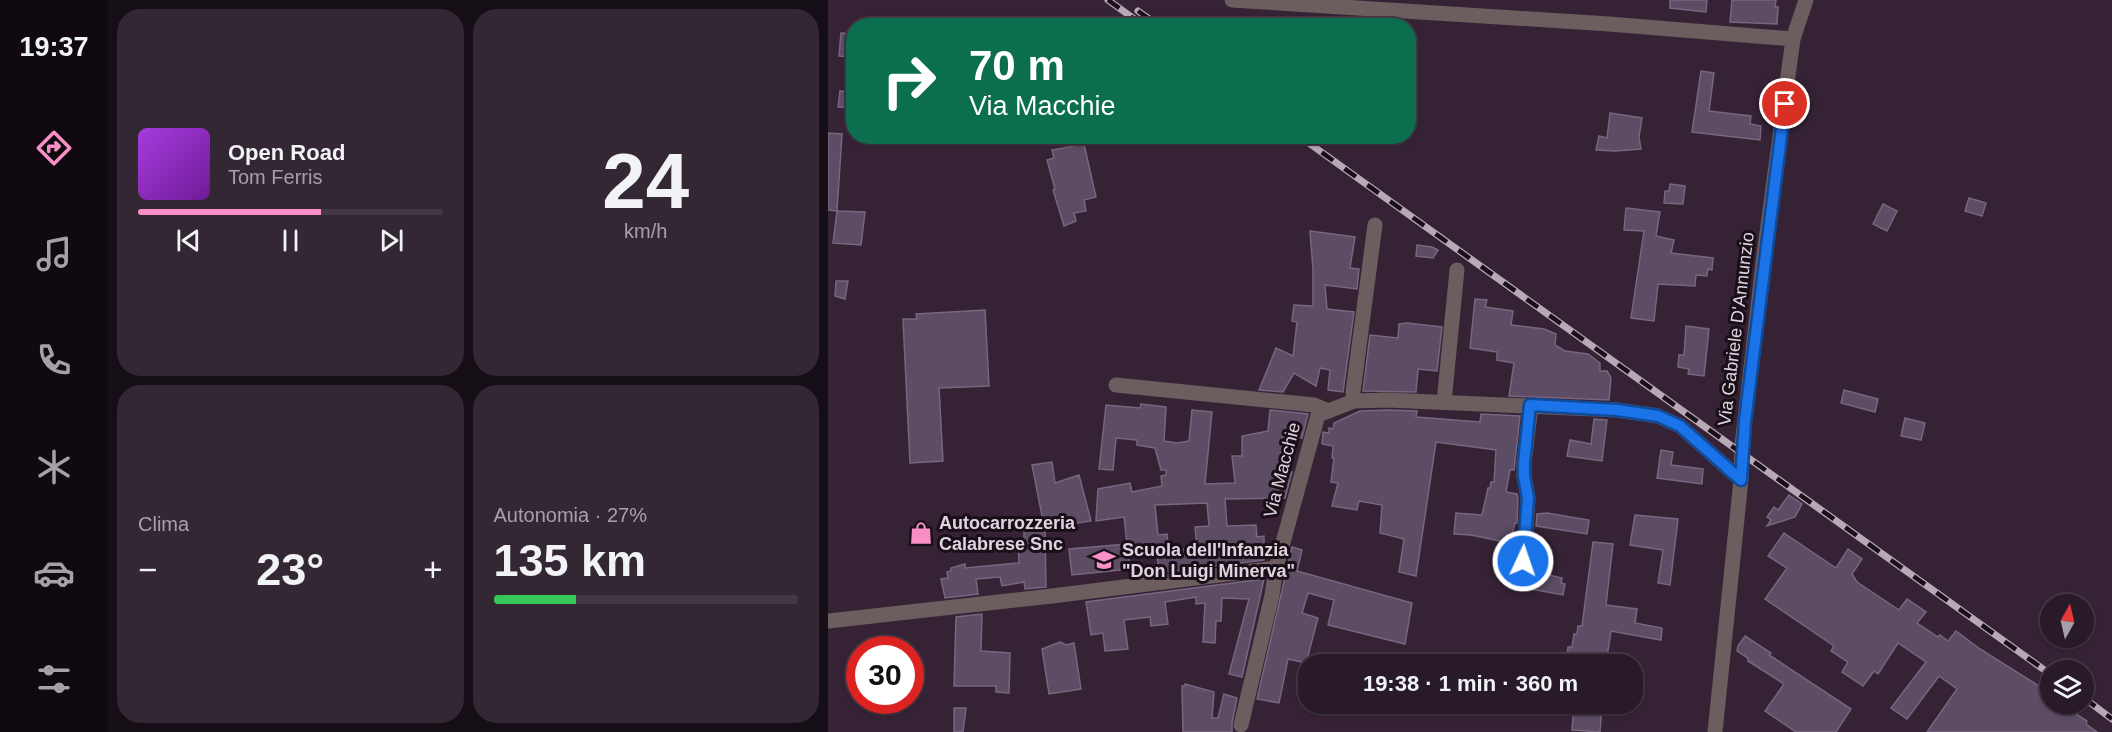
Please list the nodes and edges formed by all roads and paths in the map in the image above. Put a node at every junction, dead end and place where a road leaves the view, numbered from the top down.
1 (1232, 0) edge
2 (1806, 0) edge
3 (1793, 39) junction
4 (1375, 225) dead end
5 (1457, 270) dead end
6 (1116, 385) dead end
7 (1354, 401) junction
8 (1444, 402) junction
9 (1530, 405) junction
10 (1328, 411) junction
11 (1741, 480) junction
12 (1276, 568) junction
13 (1522, 577) dead end
14 (828, 621) edge
15 (1717, 701) junction
16 (1241, 725) dead end
17 (1706, 732) edge
18 (1715, 732) edge

1 - 3 street
2 - 3 street, Via Gabriele D'Annunzio
3 - 11 street, Via Gabriele D'Annunzio
4 - 7 street
5 - 8 street
6 - 10 street
7 - 8 street, Via Macchie
7 - 10 street, Via Macchie
8 - 9 street, Via Macchie
9 - 11 street, Via Macchie
9 - 13 street
10 - 12 street, Via Macchie
11 - 15 street, Via Gabriele D'Annunzio
12 - 14 street
12 - 16 street
15 - 17 street
15 - 18 street

